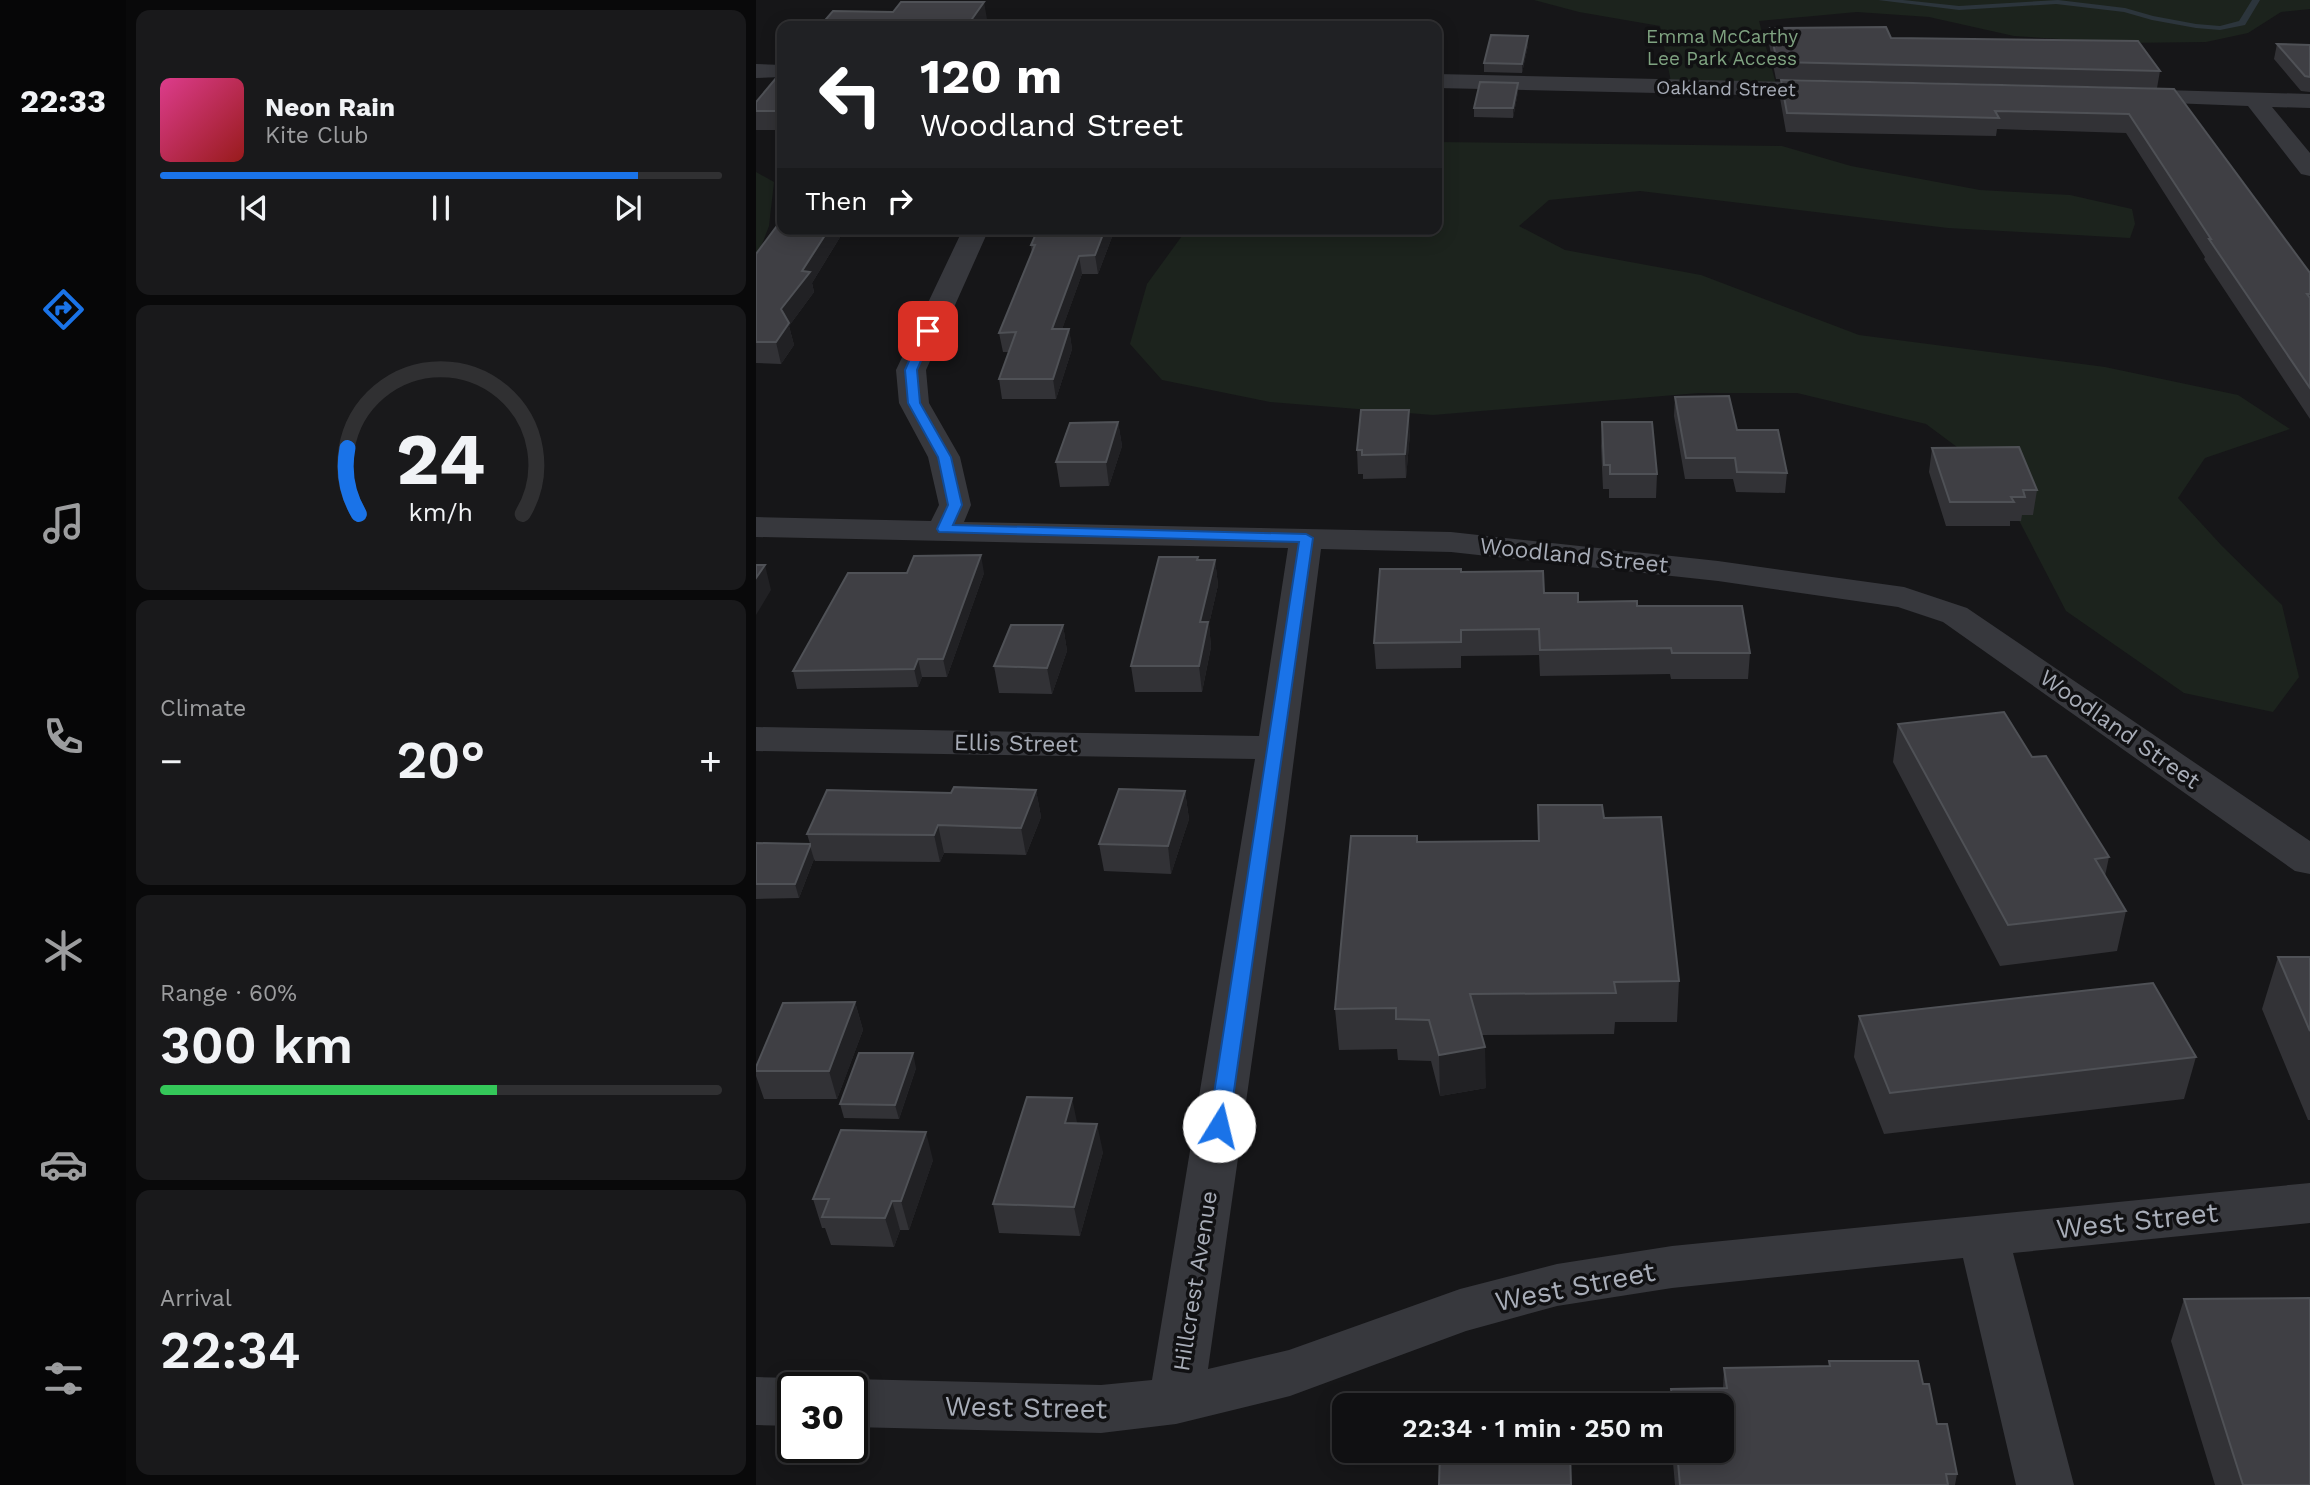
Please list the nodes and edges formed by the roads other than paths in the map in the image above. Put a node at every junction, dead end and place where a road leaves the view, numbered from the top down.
1 (756, 71) edge
2 (777, 71) edge
3 (1442, 81) edge
4 (1852, 90) edge
5 (2102, 96) edge
6 (2254, 99) junction
7 (2310, 101) edge
8 (2310, 169) edge
9 (973, 235) edge
10 (756, 527) edge
11 (944, 529) junction
12 (1306, 538) junction
13 (756, 739) edge
14 (1277, 748) junction
15 (2310, 861) edge
16 (2310, 1203) edge
17 (1983, 1236) junction
18 (1176, 1400) junction
19 (756, 1401) edge
20 (777, 1402) edge
21 (868, 1403) edge
22 (2045, 1485) edge

1 - 2 street
3 - 4 street, Oakland Street
5 - 6 street
6 - 7 street
6 - 8 street
9 - 11 street
10 - 11 street, Woodland Street
11 - 12 street, Woodland Street
12 - 14 street, Hillcrest Avenue
12 - 15 street, Woodland Street
13 - 14 street, Ellis Street
14 - 18 street, Hillcrest Avenue
16 - 17 street, West Street
17 - 18 street, West Street
17 - 22 street
18 - 21 street, West Street
19 - 20 street

